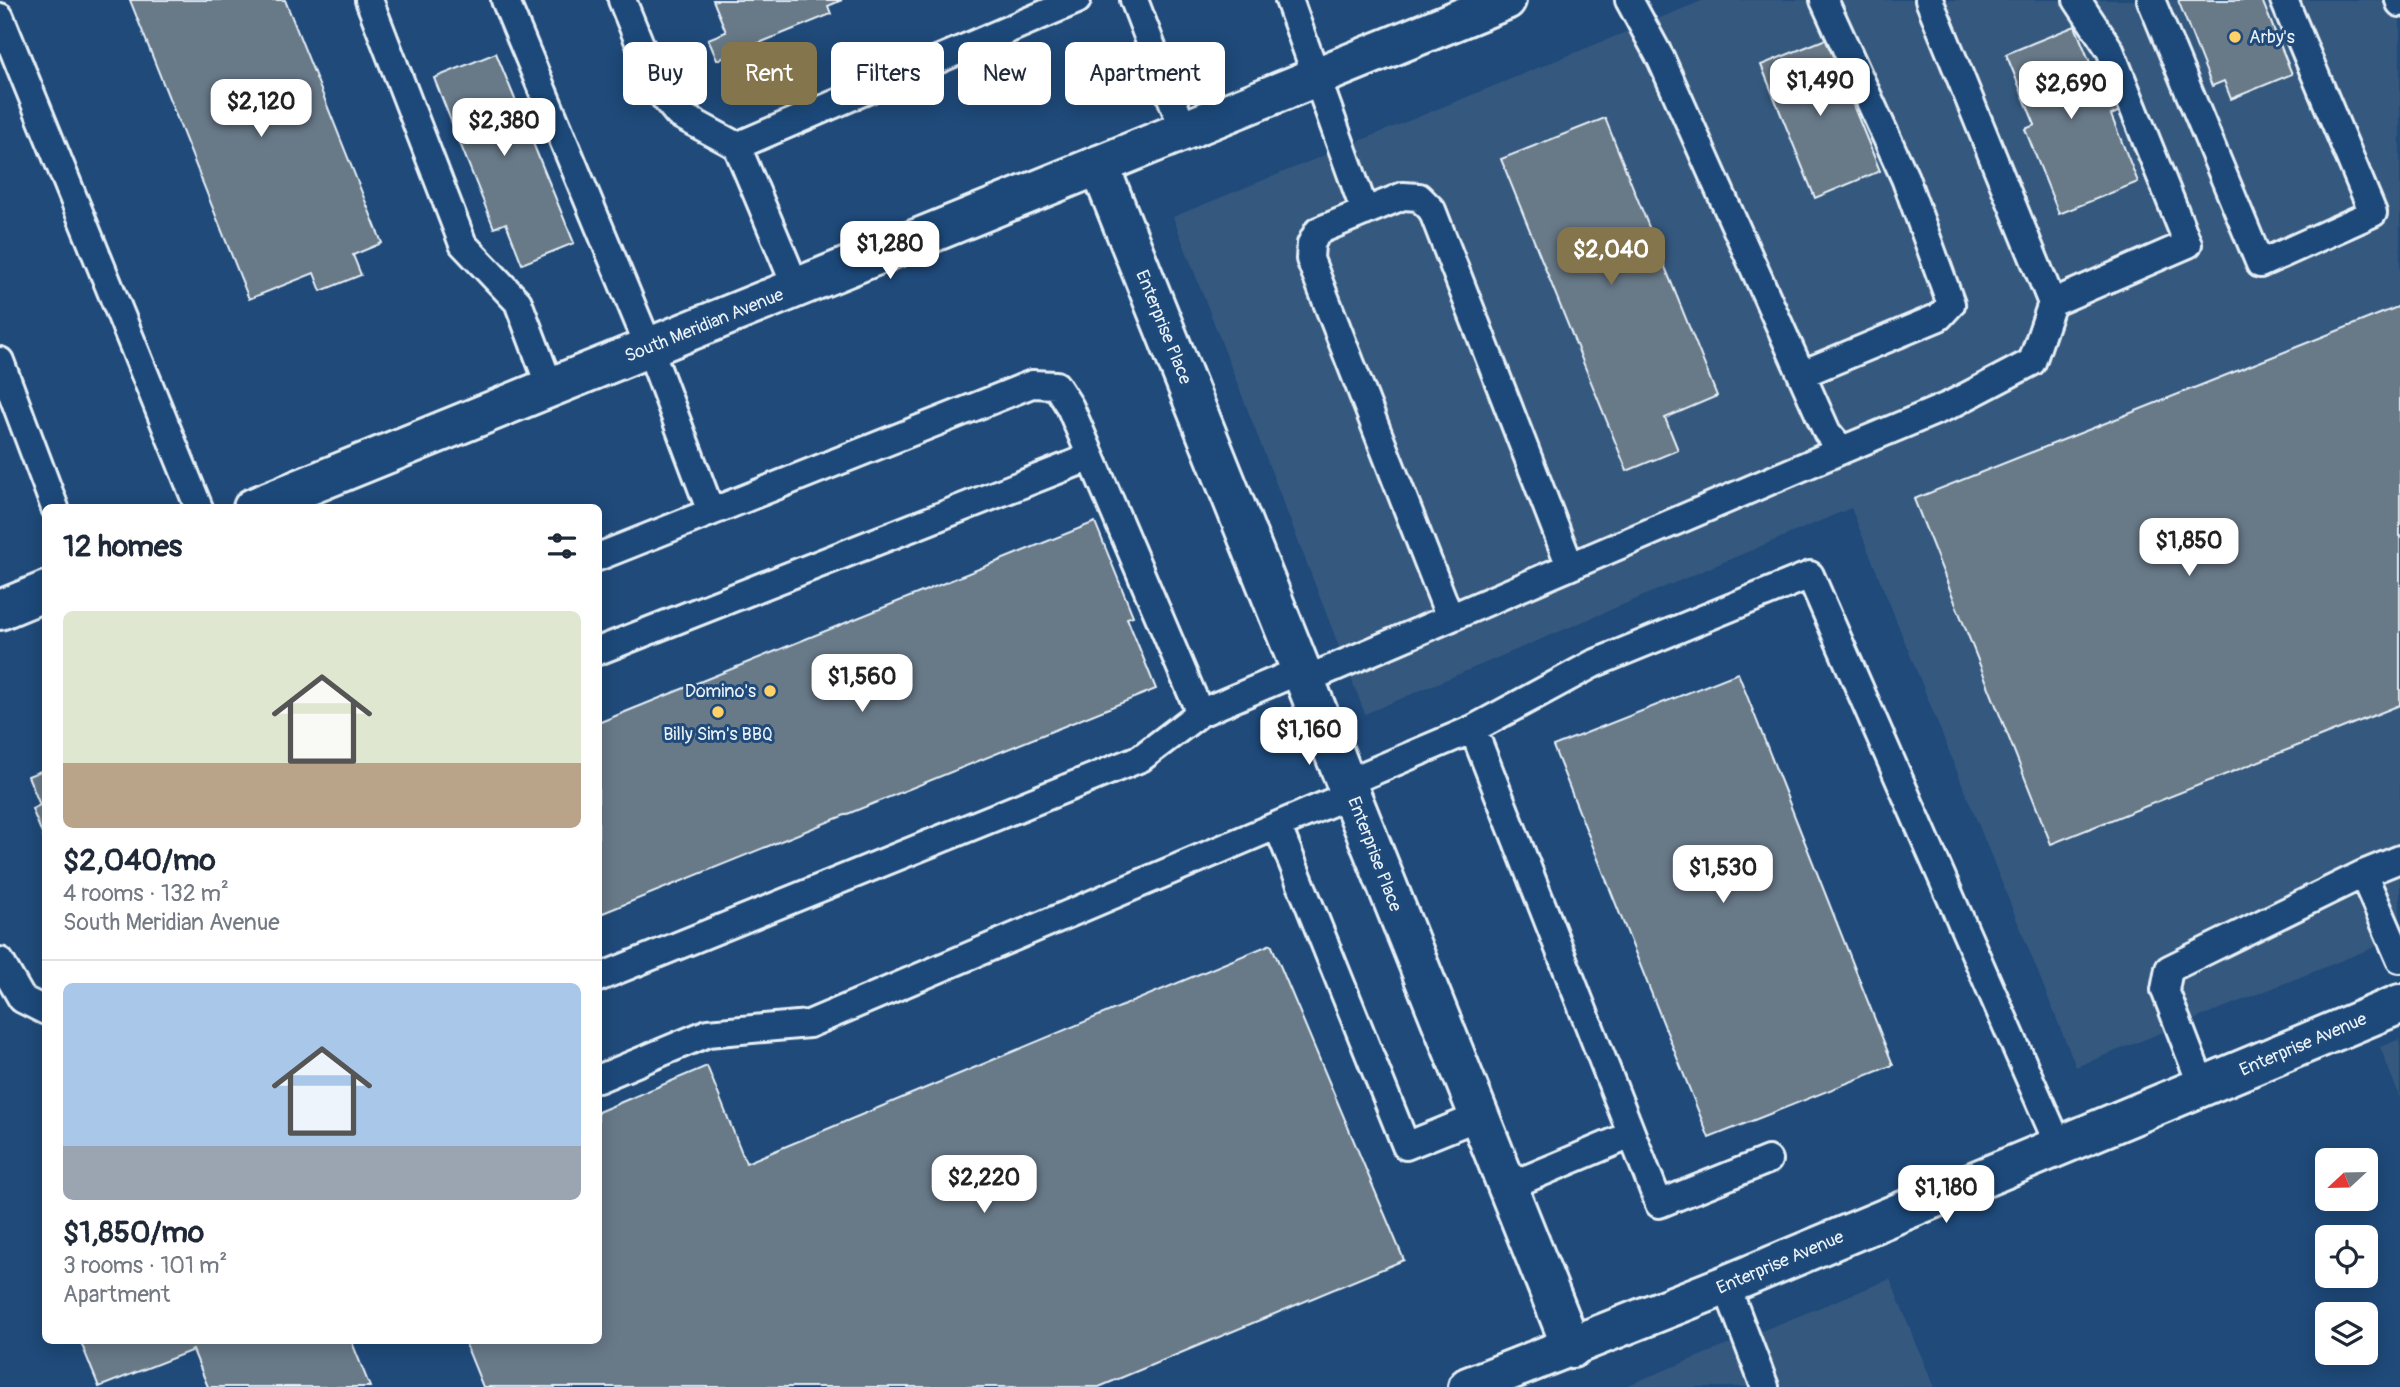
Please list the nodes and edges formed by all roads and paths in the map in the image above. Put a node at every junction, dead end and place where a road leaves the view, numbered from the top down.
1 (369, 0) edge
2 (505, 0) edge
3 (622, 0) edge
4 (1077, 0) edge
5 (1133, 0) edge
6 (1289, 0) edge
7 (1506, 0) edge
8 (1629, 0) edge
9 (1824, 0) edge
10 (2077, 0) edge
11 (2151, 0) edge
12 (2284, 0) edge
13 (1935, 2) edge
14 (0, 17) edge
15 (1318, 76) junction
16 (1184, 131) junction
17 (737, 146) junction
18 (1099, 165) junction
19 (1365, 212) junction
20 (796, 287) junction
21 (2052, 303) junction
22 (649, 347) junction
23 (0, 361) edge
24 (1802, 374) junction
25 (550, 387) junction
26 (1842, 450) junction
27 (1091, 457) junction
28 (54, 504) edge
29 (197, 504) edge
30 (263, 504) edge
31 (712, 512) junction
32 (602, 555) edge
33 (1570, 566) junction
34 (42, 598) edge
35 (0, 610) edge
36 (1450, 618) junction
37 (602, 649) edge
38 (1303, 675) junction
39 (1200, 713) junction
40 (1473, 729) junction
41 (1350, 788) junction
42 (1278, 827) junction
43 (2400, 859) edge
44 (2363, 874) junction
45 (2400, 960) edge
46 (0, 961) edge
47 (602, 976) edge
48 (2400, 1004) edge
49 (42, 1009) edge
50 (602, 1077) edge
51 (2202, 1086) junction
52 (1480, 1116) junction
53 (1631, 1135) junction
54 (2059, 1146) junction
55 (1768, 1160) dead end
56 (1507, 1186) junction
57 (1726, 1285) junction
58 (1572, 1348) junction
59 (1468, 1387) edge
60 (1765, 1387) edge

1 - 25 lane
2 - 22 lane
3 - 17 lane
4 - 17 lane
5 - 16 lane
6 - 15 lane
7 - 15 street, South Meridian Avenue
8 - 24 lane
9 - 24 lane
10 - 21 lane
11 - 12 lane
13 - 21 lane
14 - 29 lane
15 - 16 street, South Meridian Avenue
15 - 19 lane
16 - 18 street, South Meridian Avenue
17 - 20 lane
18 - 20 street, South Meridian Avenue
18 - 38 street, Enterprise Place
19 - 33 lane
19 - 36 lane
20 - 22 street, South Meridian Avenue
21 - 26 lane
22 - 25 street, South Meridian Avenue
22 - 31 lane
23 - 28 lane
24 - 26 lane
25 - 30 street, South Meridian Avenue
26 - 33 lane
27 - 31 lane
27 - 37 lane
27 - 39 lane
31 - 32 lane
33 - 36 lane
34 - 35 street
36 - 38 lane
38 - 39 lane
38 - 41 street, Enterprise Place
39 - 47 lane
40 - 41 lane
40 - 53 lane
40 - 54 lane
41 - 42 lane
41 - 52 street, Enterprise Place
42 - 50 lane
42 - 52 lane
43 - 44 lane
44 - 45 lane
44 - 51 lane
46 - 49 lane
48 - 51 street, Enterprise Avenue
51 - 54 street, Enterprise Avenue
52 - 56 street, Enterprise Place
53 - 55 lane
53 - 56 lane
54 - 57 street, Enterprise Avenue
56 - 58 street, Enterprise Place
57 - 58 street, Enterprise Avenue
57 - 60 lane
58 - 59 street, Enterprise Avenue

